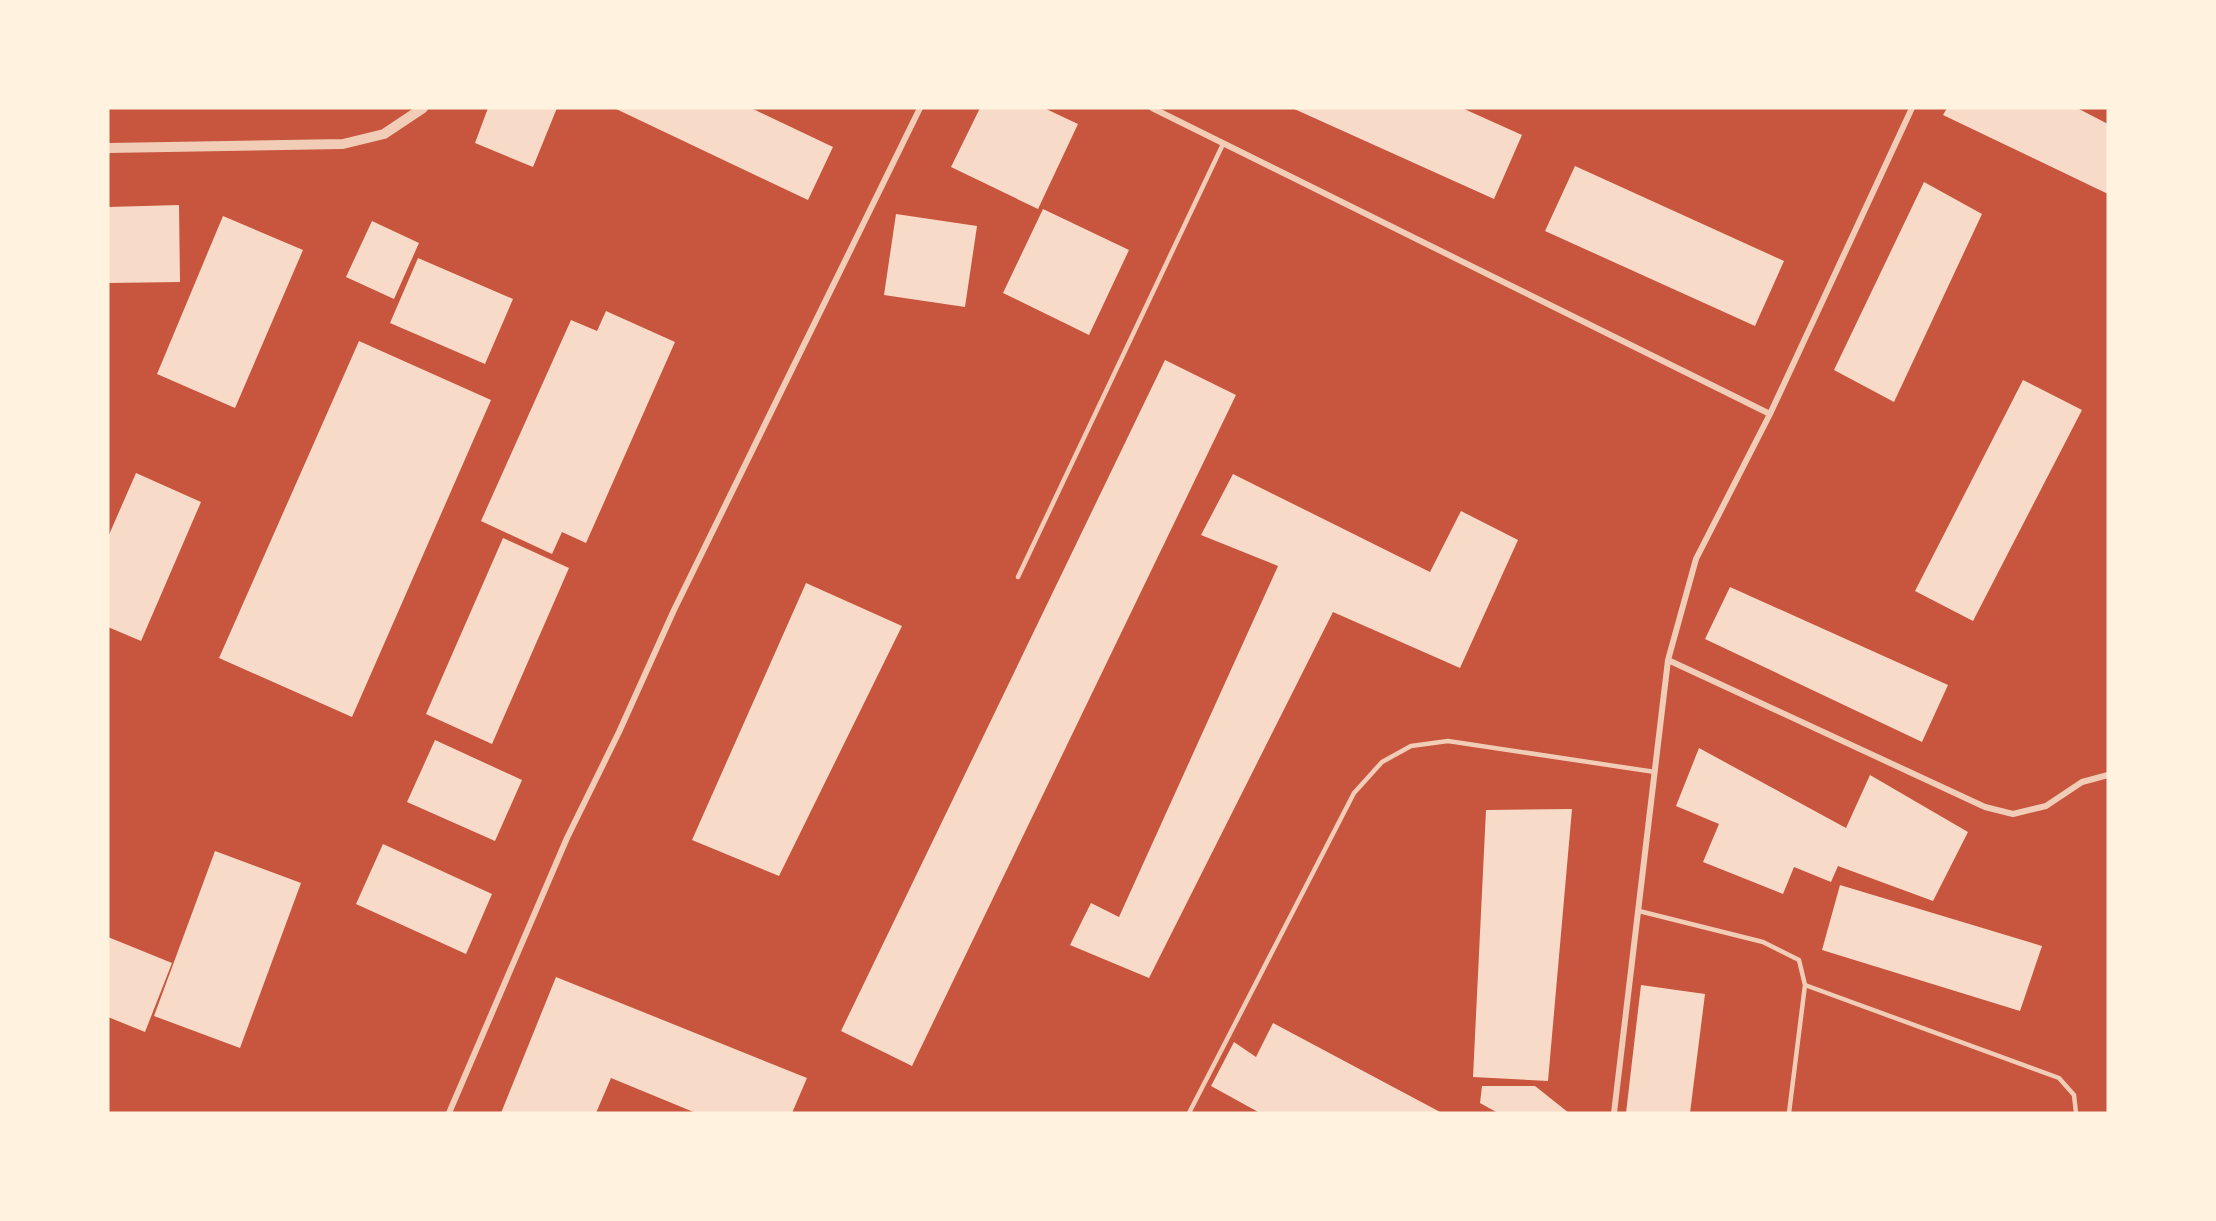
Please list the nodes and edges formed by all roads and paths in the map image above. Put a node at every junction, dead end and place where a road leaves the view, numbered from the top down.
1 (423, 108) edge
2 (920, 108) edge
3 (1152, 108) edge
4 (1912, 108) edge
5 (1223, 144) junction
6 (108, 148) edge
7 (1770, 414) junction
8 (1018, 577) dead end
9 (1668, 660) junction
10 (1655, 772) junction
11 (2108, 775) edge
12 (1639, 911) junction
13 (1805, 985) junction
14 (449, 1113) edge
15 (1189, 1113) edge
16 (1614, 1113) edge
17 (1789, 1113) edge
18 (2076, 1113) edge

1 - 6 street
2 - 14 street
3 - 5 street
4 - 7 street
5 - 7 street
5 - 8 lane
7 - 9 street
9 - 10 street
9 - 11 street
10 - 12 street
10 - 15 lane
12 - 13 lane
12 - 16 street
13 - 17 lane
13 - 18 lane

